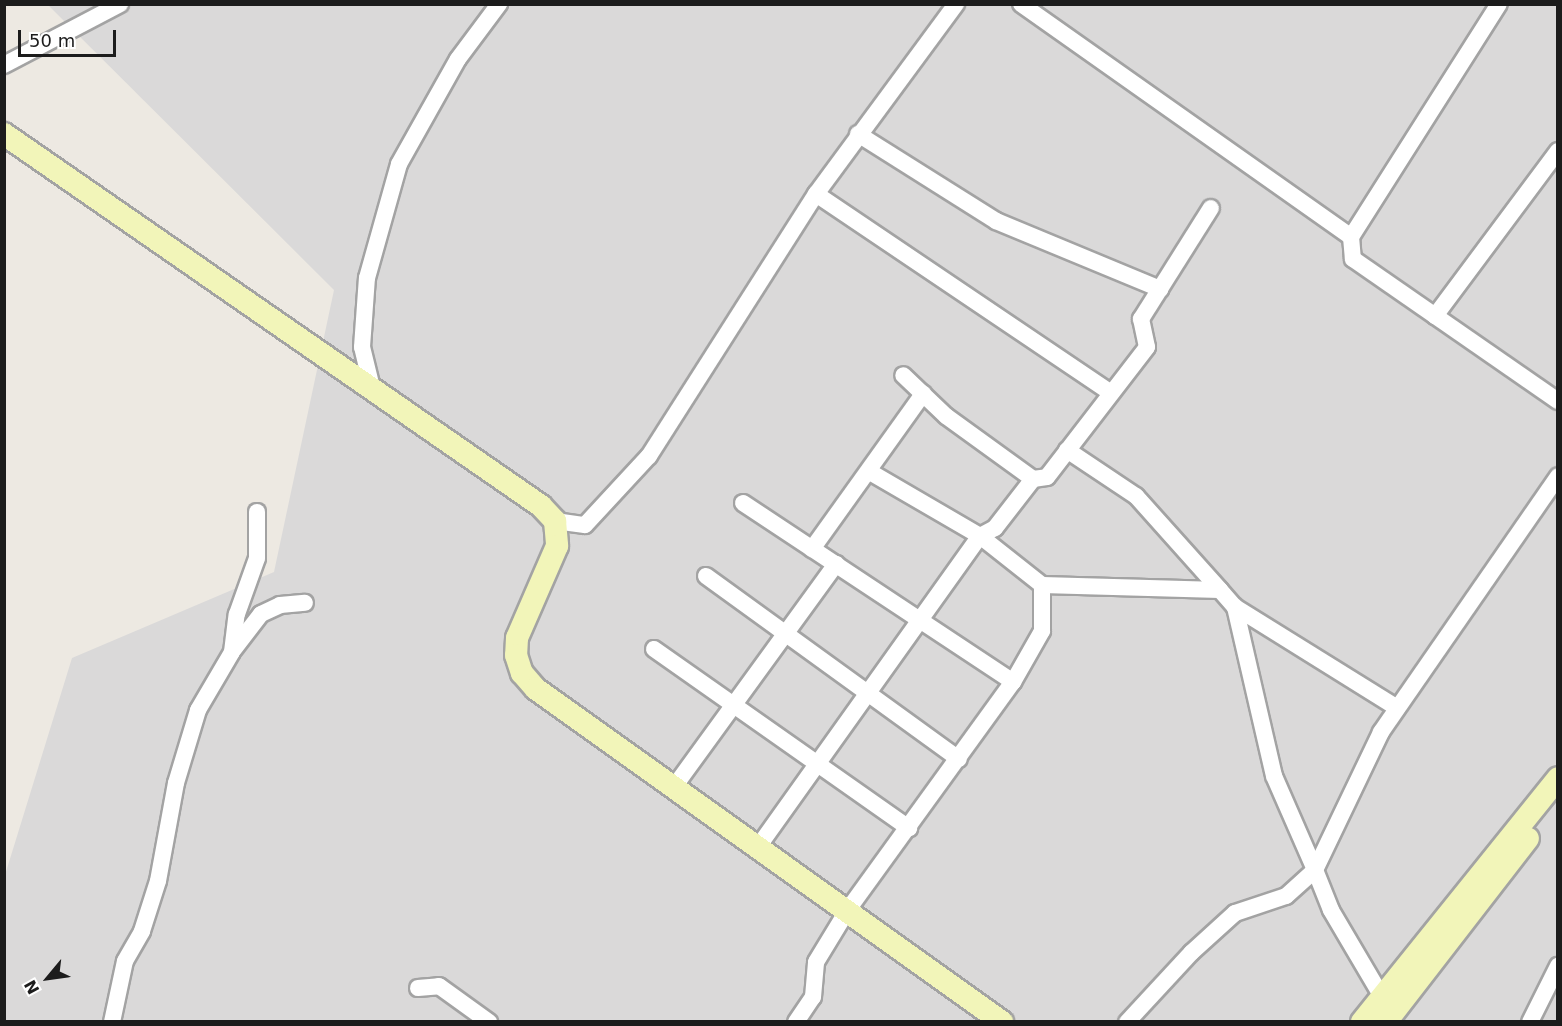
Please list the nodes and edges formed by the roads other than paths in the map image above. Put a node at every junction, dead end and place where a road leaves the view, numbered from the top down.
1 (120, 4) edge
2 (499, 4) edge
3 (956, 4) edge
4 (1021, 4) edge
5 (1499, 4) edge
6 (4, 65) edge
7 (4, 134) edge
8 (858, 134) junction
9 (1557, 151) edge
10 (816, 194) junction
11 (1210, 208) dead end
12 (1351, 237) junction
13 (1160, 289) junction
14 (1435, 316) junction
15 (903, 375) dead end
16 (372, 388) junction
17 (1109, 392) junction
18 (923, 394) junction
19 (1557, 401) edge
20 (1067, 450) junction
21 (870, 472) junction
22 (1557, 476) edge
23 (1033, 479) junction
24 (743, 503) dead end
25 (257, 512) dead end
26 (555, 520) junction
27 (980, 536) junction
28 (812, 549) junction
29 (836, 564) junction
30 (706, 576) dead end
31 (1042, 585) junction
32 (1220, 590) junction
33 (305, 603) dead end
34 (1235, 607) junction
35 (920, 620) junction
36 (786, 633) junction
37 (654, 649) dead end
38 (232, 652) junction
39 (1013, 682) junction
40 (868, 693) junction
41 (734, 705) junction
42 (1397, 708) junction
43 (959, 759) junction
44 (818, 764) junction
45 (1557, 778) edge
46 (674, 788) junction
47 (1557, 800) edge
48 (909, 828) junction
49 (758, 847) junction
50 (1315, 870) junction
51 (847, 911) junction
52 (1557, 966) edge
53 (418, 988) dead end
54 (1388, 1009) edge
55 (112, 1022) edge
56 (489, 1022) edge
57 (796, 1022) edge
58 (1002, 1022) edge
59 (1127, 1022) edge
60 (1362, 1022) edge
61 (1530, 1022) edge

1 - 6 street
2 - 16 street
3 - 8 street
4 - 12 street
5 - 12 street
7 - 16 street
8 - 10 street
8 - 13 street
9 - 14 street
10 - 17 street
10 - 26 street
11 - 13 street
12 - 14 street
13 - 17 street
14 - 19 street
15 - 18 street
16 - 26 street
17 - 20 street
18 - 21 street
18 - 23 street
20 - 23 street
20 - 32 street
21 - 27 street
21 - 28 street
22 - 42 street
23 - 27 street
24 - 28 street
25 - 38 street
26 - 46 street
27 - 31 street
27 - 35 street
28 - 29 street
29 - 35 street
29 - 36 street
30 - 36 street
31 - 32 street
31 - 39 street
32 - 34 street
33 - 38 street
34 - 42 street
34 - 50 street
35 - 39 street
35 - 40 street
36 - 40 street
36 - 41 street
37 - 41 street
38 - 55 street
39 - 43 street
40 - 43 street
40 - 44 street
41 - 44 street
41 - 46 street
42 - 50 street
43 - 48 street
44 - 48 street
44 - 49 street
45 - 54 street
46 - 49 street
47 - 54 street
48 - 51 street
49 - 51 street
50 - 54 street
50 - 59 street
51 - 57 street
51 - 58 street
52 - 61 street
53 - 56 street
54 - 60 street

